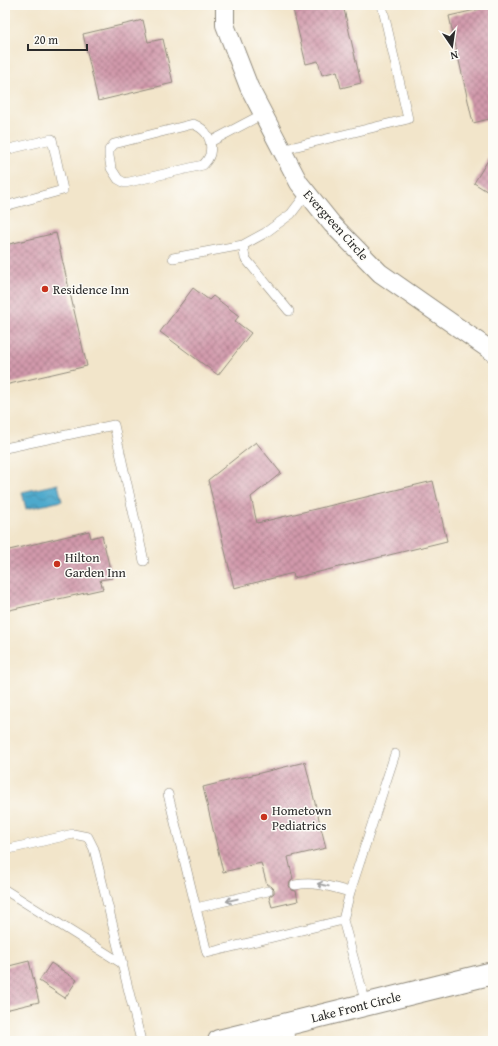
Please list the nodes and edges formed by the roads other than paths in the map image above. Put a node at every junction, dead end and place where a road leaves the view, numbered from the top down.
1 (225, 5) edge
2 (382, 5) edge
3 (263, 114) junction
4 (210, 142) junction
5 (5, 150) edge
6 (281, 150) junction
7 (307, 193) junction
8 (5, 206) edge
9 (243, 245) junction
10 (173, 258) dead end
11 (289, 311) dead end
12 (493, 352) edge
13 (5, 448) edge
14 (144, 561) dead end
15 (395, 754) dead end
16 (168, 794) dead end
17 (5, 850) edge
18 (295, 885) dead end
19 (5, 890) edge
20 (268, 891) dead end
21 (350, 892) junction
22 (196, 908) junction
23 (343, 920) junction
24 (123, 964) junction
25 (492, 975) edge
26 (366, 1004) junction
27 (288, 1032) edge
28 (142, 1041) edge
29 (219, 1041) edge

1 - 3 street, Evergreen Circle
2 - 6 lane
3 - 4 lane
3 - 6 street, Evergreen Circle
4 - 4 lane
5 - 8 lane
6 - 7 street, Evergreen Circle
7 - 9 lane
7 - 12 street, Evergreen Circle
9 - 10 lane
9 - 11 lane
13 - 14 lane
15 - 21 lane
16 - 22 lane
17 - 24 lane
21 -> 18 lane
19 - 24 lane
20 -> 22 lane
21 - 23 lane
22 - 23 lane
23 - 26 lane
24 - 28 lane
25 - 26 street, Lake Front Circle
26 - 27 street, Lake Front Circle
27 - 29 street, Lake Front Circle

